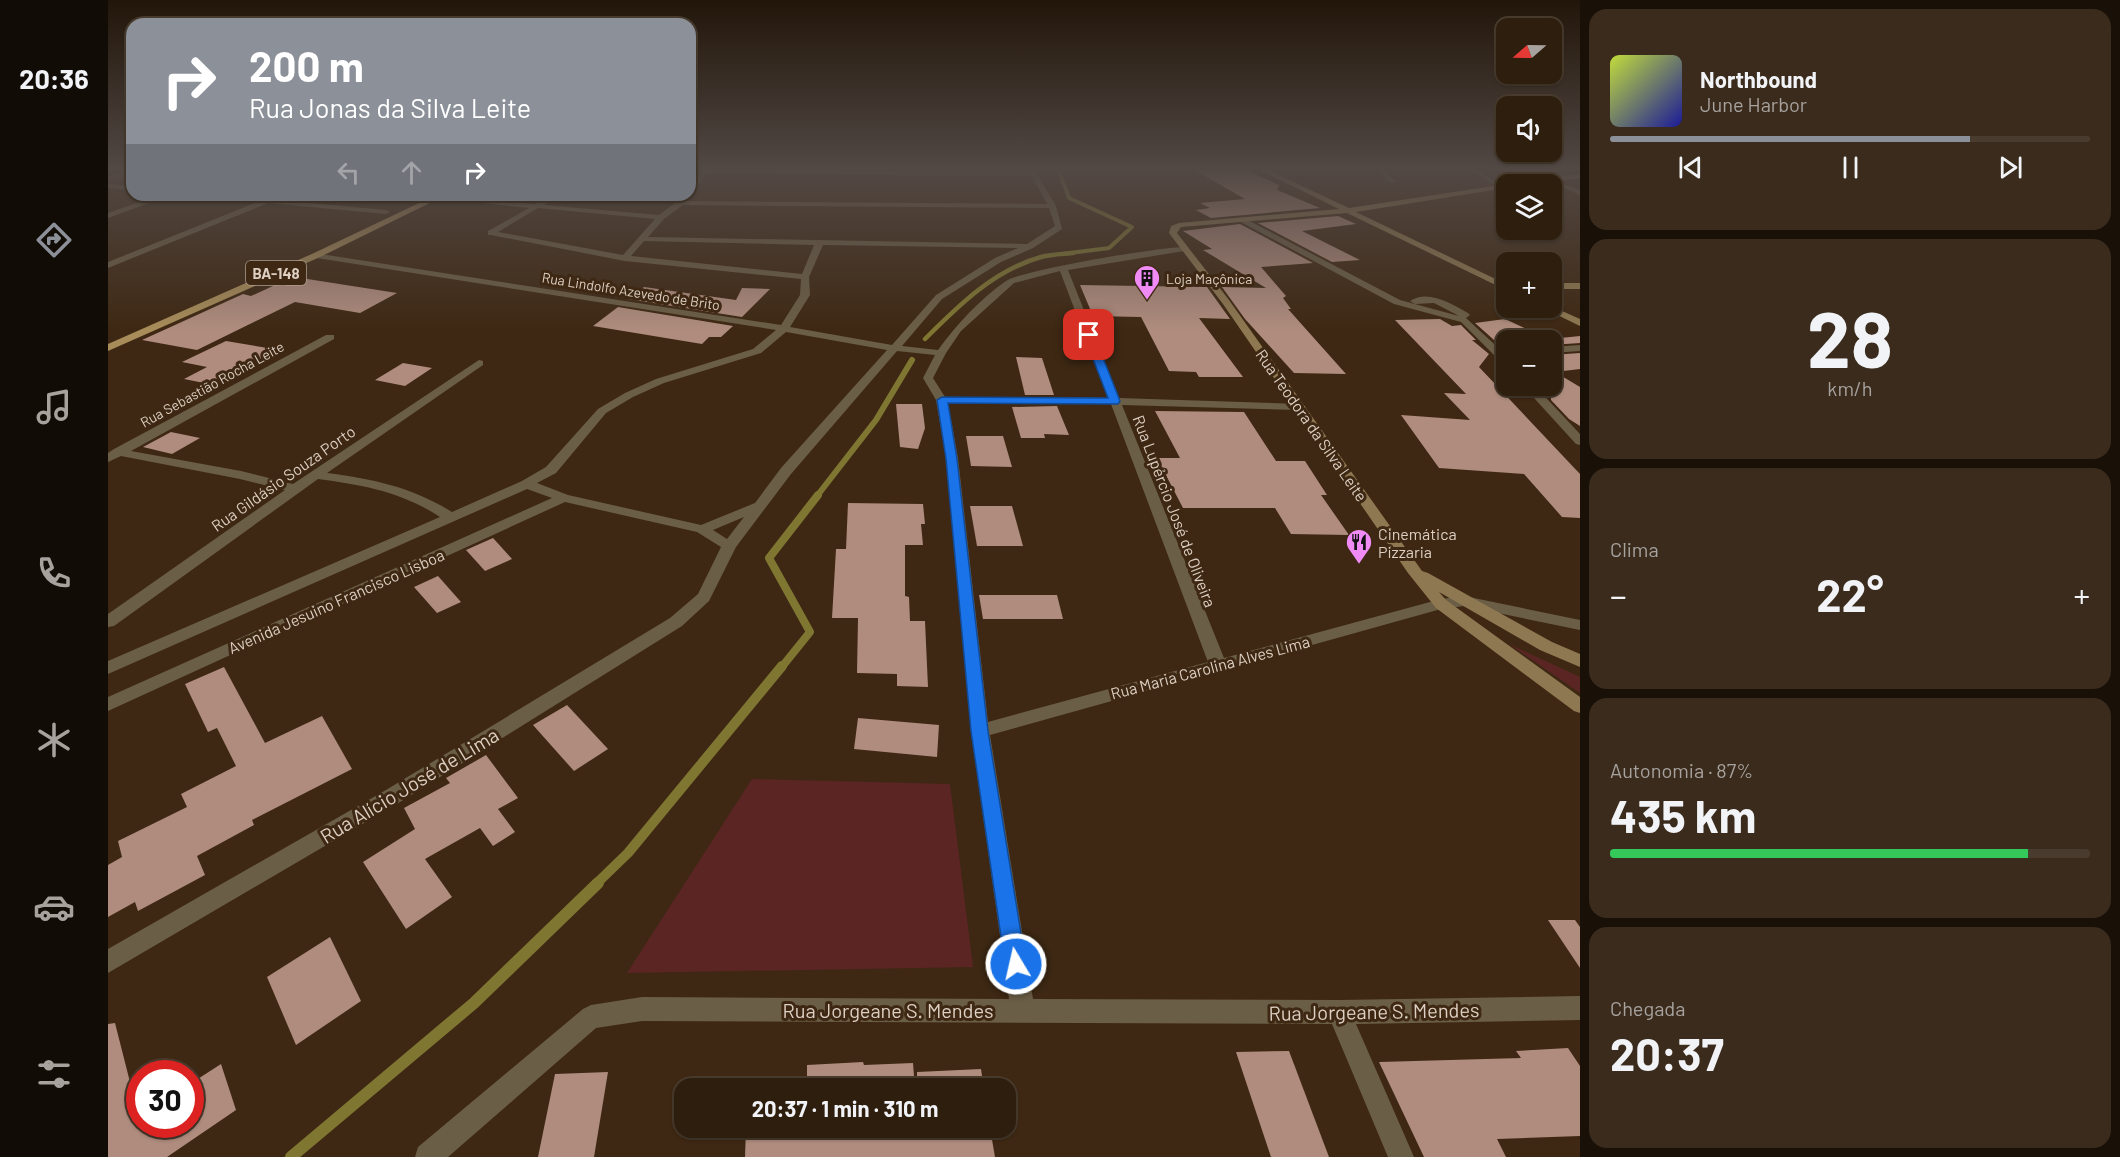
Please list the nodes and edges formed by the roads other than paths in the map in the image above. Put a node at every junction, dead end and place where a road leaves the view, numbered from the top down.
1 (212, 223) edge
2 (364, 223) edge
3 (384, 223) edge
4 (508, 223) edge
5 (656, 223) edge
6 (1058, 223) edge
7 (1200, 223) edge
8 (1249, 223) edge
9 (1372, 223) edge
10 (642, 238) junction
11 (820, 241) junction
12 (1030, 246) junction
13 (1184, 249) junction
14 (317, 255) junction
15 (625, 258) junction
16 (108, 265) edge
17 (1063, 268) junction
18 (806, 277) junction
19 (1496, 282) edge
20 (1562, 286) edge
21 (1580, 286) edge
22 (1562, 315) edge
23 (1580, 323) edge
24 (783, 330) junction
25 (330, 337) dead end
26 (108, 338) edge
27 (108, 348) edge
28 (894, 348) junction
29 (1580, 348) edge
30 (1562, 349) edge
31 (1496, 350) edge
32 (941, 353) junction
33 (478, 363) dead end
34 (1538, 396) edge
35 (942, 400) junction
36 (1115, 401) junction
37 (1300, 407) junction
38 (1580, 441) edge
39 (113, 455) edge
40 (315, 475) junction
41 (527, 484) junction
42 (295, 489) junction
43 (564, 498) junction
44 (760, 506) junction
45 (450, 517) junction
46 (702, 530) junction
47 (729, 546) junction
48 (1413, 570) junction
49 (1464, 601) junction
50 (1441, 604) junction
51 (108, 622) edge
52 (1580, 625) edge
53 (1580, 661) edge
54 (1218, 665) junction
55 (108, 668) edge
56 (108, 704) edge
57 (1580, 706) edge
58 (980, 731) junction
59 (108, 962) edge
60 (1580, 1008) edge
61 (1023, 1011) junction
62 (1340, 1012) junction
63 (428, 1157) edge
64 (1401, 1157) edge

1 - 16 street
2 - 26 main road, BA-148
3 - 14 main road, BA-148
4 - 15 street
5 - 10 street
6 - 12 street
7 - 13 street, Rua Teodora da Silva Leite
8 - 31 street
9 - 19 street
10 - 11 street
10 - 15 street
11 - 12 street
11 - 18 street, Avenida Jesuino Francisco Lisboa
12 - 28 street
13 - 17 street
13 - 37 street, Rua Teodora da Silva Leite
14 - 24 street, Rua Lindolfo Azevedo de Brito
14 - 27 main road, BA-148
15 - 18 street
17 - 32 street
17 - 36 street, Rua Lupércio José de Oliveira
18 - 24 street, Avenida Jesuino Francisco Lisboa
20 - 21 street
22 - 23 street
24 - 28 street, Rua Lindolfo Azevedo de Brito
24 - 41 street, Avenida Jesuino Francisco Lisboa
25 - 39 street, Rua Sebastião Rocha Leite
28 - 32 street, Rua Lindolfo Azevedo de Brito
28 - 44 street
29 - 30 street
32 - 35 street
33 - 40 street, Rua Gildásio Souza Porto
34 - 38 street
35 - 36 street
35 - 58 street
36 - 37 street
36 - 54 street, Rua Lupércio José de Oliveira
37 - 48 street, Rua Teodora da Silva Leite
39 - 42 street
40 - 42 street, Rua Gildásio Souza Porto
40 - 45 street
41 - 43 street
41 - 45 street, Avenida Jesuino Francisco Lisboa
42 - 51 street, Rua Gildásio Souza Porto
43 - 46 street
43 - 56 street, Avenida Jesuino Francisco Lisboa
44 - 46 street
44 - 47 street
45 - 55 street, Avenida Jesuino Francisco Lisboa
46 - 47 street
47 - 59 street, Rua Alício José de Lima
48 - 49 street
48 - 50 street, Rua Teodora da Silva Leite
49 - 50 street, Rua Maria Carolina Alves Lima
49 - 52 street, Rua Maria Carolina Alves Lima
49 - 53 street
50 - 54 street, Rua Maria Carolina Alves Lima
50 - 57 street, Rua Teodora da Silva Leite
54 - 58 street, Rua Maria Carolina Alves Lima
58 - 61 street
60 - 62 street, Rua Jorgeane S. Mendes
61 - 62 street, Rua Jorgeane S. Mendes
61 - 63 street, Rua Jorgeane S. Mendes
62 - 64 street

